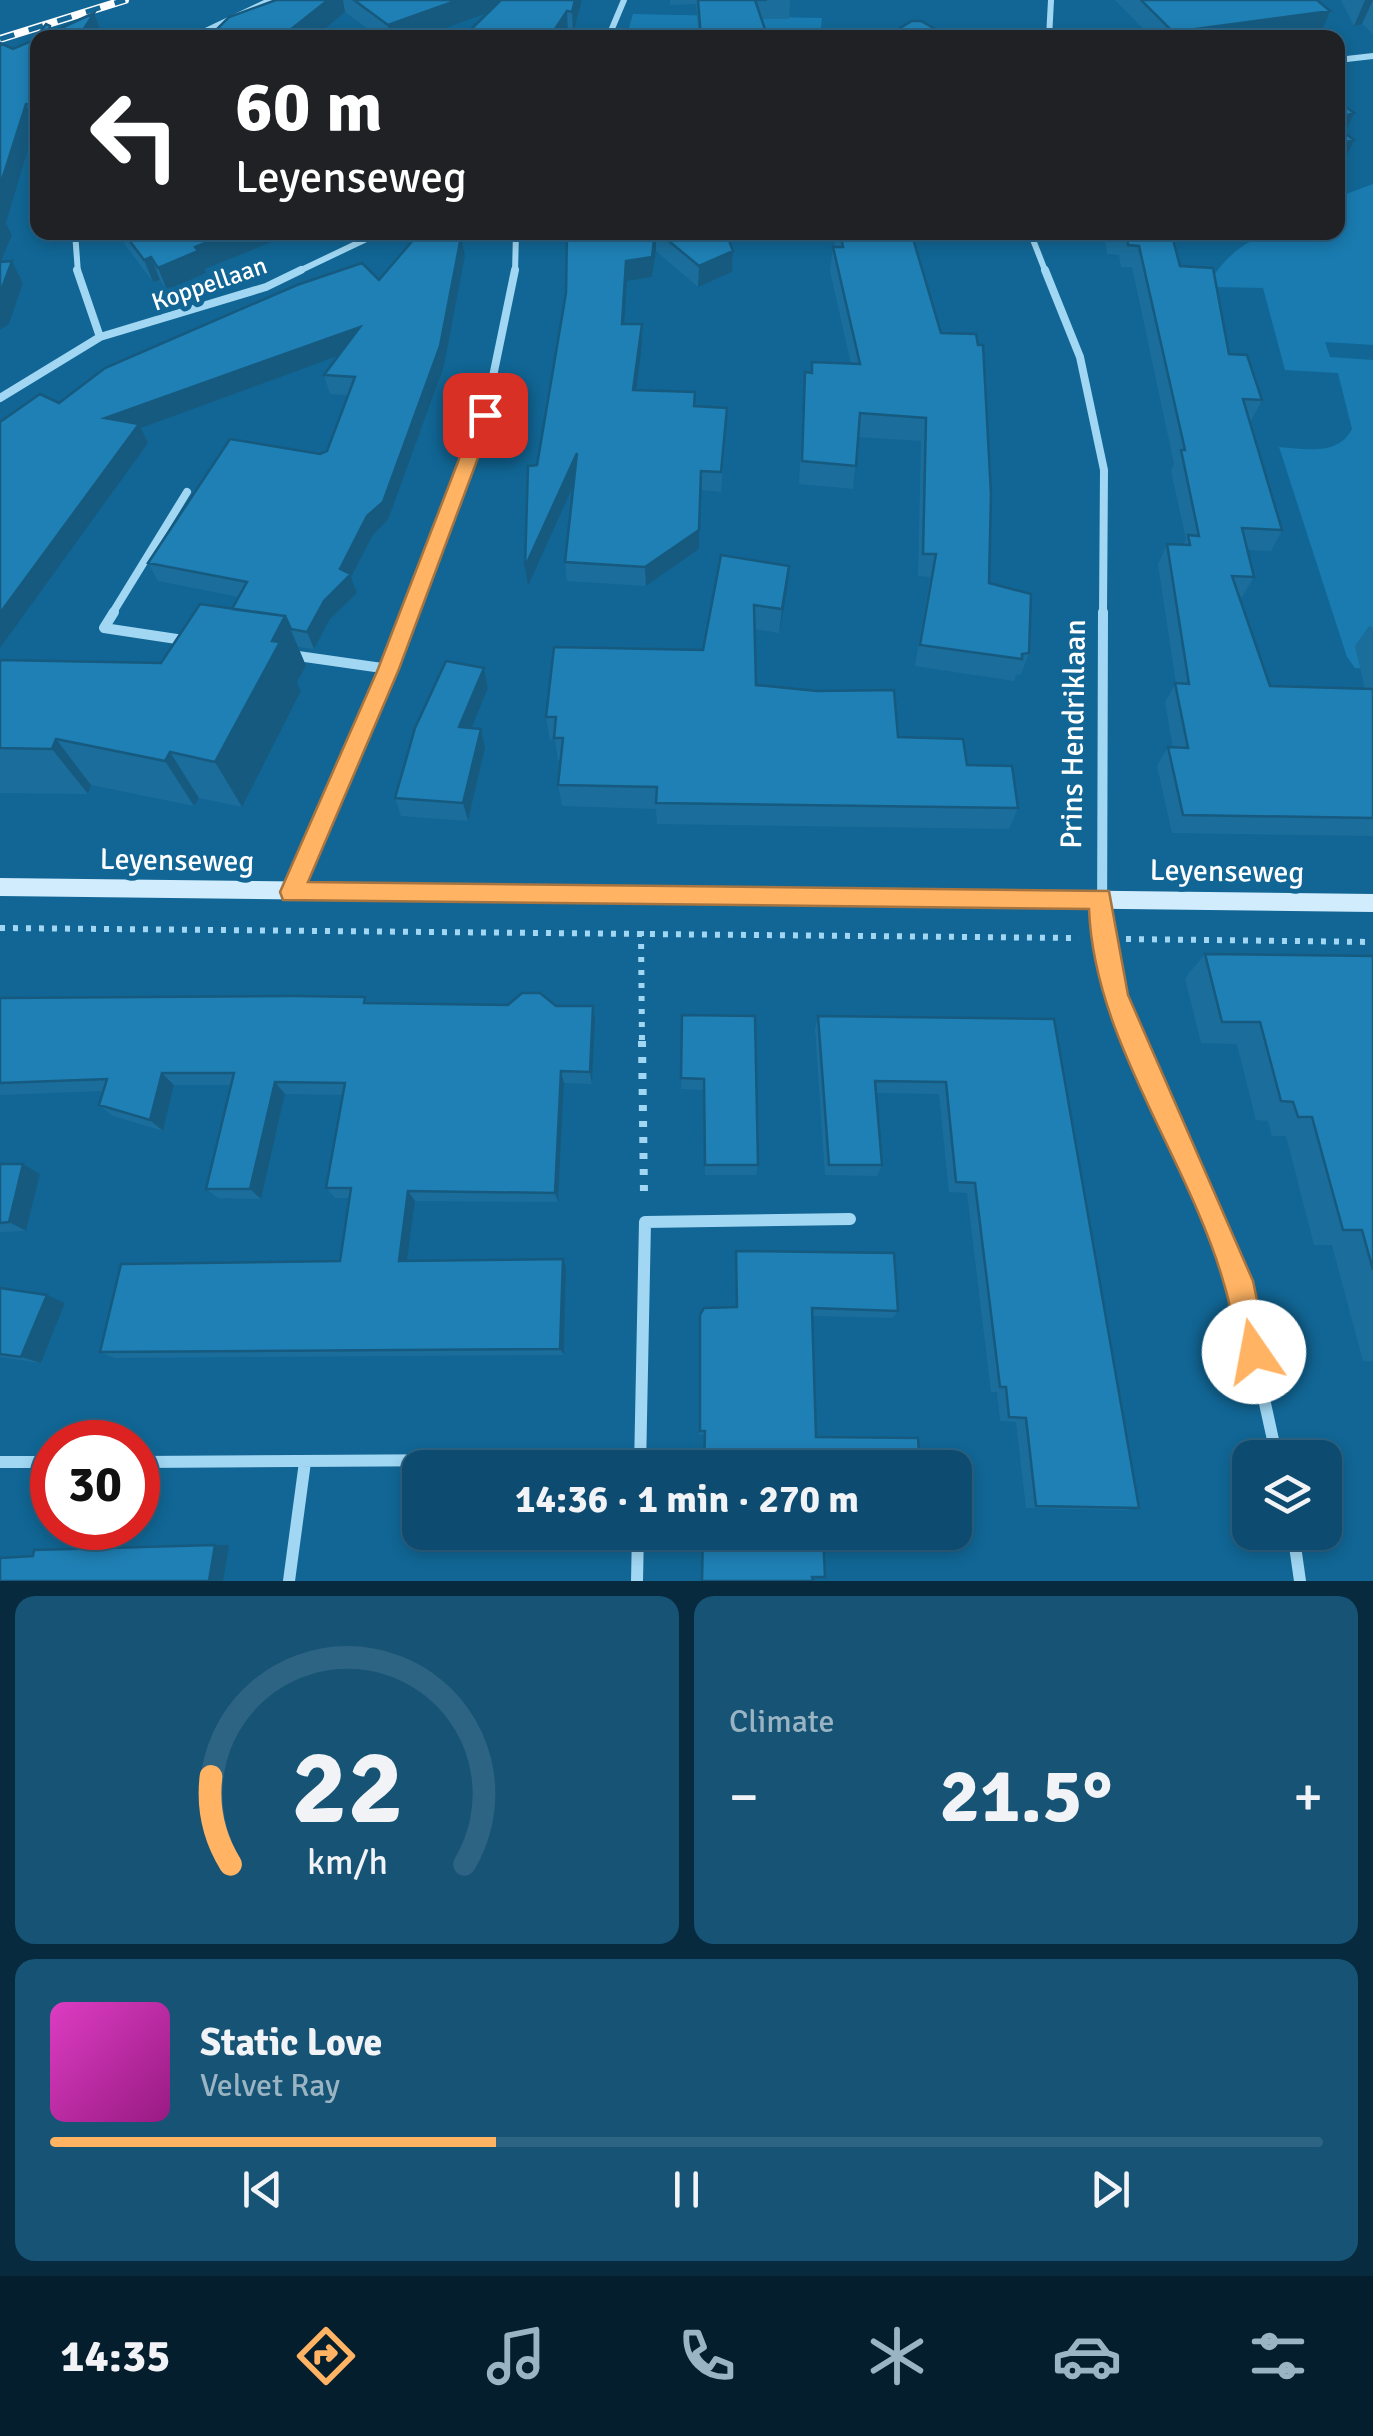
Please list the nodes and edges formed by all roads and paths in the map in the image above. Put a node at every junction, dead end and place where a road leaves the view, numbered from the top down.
1 (271, 0) edge
2 (624, 0) edge
3 (1051, 0) edge
4 (208, 30) edge
5 (611, 30) edge
6 (1049, 30) edge
7 (1373, 56) edge
8 (1345, 59) edge
9 (74, 240) edge
10 (364, 240) edge
11 (516, 240) edge
12 (1033, 240) edge
13 (100, 338) junction
14 (0, 398) edge
15 (186, 492) dead end
16 (199, 642) edge
17 (275, 653) edge
18 (389, 669) junction
19 (0, 887) edge
20 (292, 892) junction
21 (1100, 898) junction
22 (1373, 903) edge
23 (0, 928) edge
24 (641, 930) junction
25 (1102, 939) junction
26 (1373, 942) edge
27 (850, 1219) dead end
28 (645, 1222) junction
29 (1272, 1440) edge
30 (640, 1450) edge
31 (0, 1462) edge
32 (30, 1462) edge
33 (160, 1462) edge
34 (305, 1462) junction
35 (402, 1462) edge
36 (638, 1550) edge
37 (1296, 1550) edge
38 (289, 1581) edge
39 (637, 1581) edge
40 (1300, 1581) edge

1 - 4 street
2 - 5 street
3 - 6 street
7 - 8 street
9 - 13 street
10 - 13 street, Koppellaan
11 - 18 street
12 - 21 street, Prins Hendriklaan
13 - 14 street, Koppellaan
15 - 16 street
17 - 18 street
18 - 20 street
19 - 20 street, Leyenseweg
20 - 21 street, Leyenseweg
21 - 22 street, Leyenseweg
21 - 25 street, Prins Hendriklaan
23 - 24 path
24 - 25 path
24 - 28 path
25 - 26 path
25 - 29 street, Prins Hendriklaan
27 - 28 street
28 - 30 street
31 - 32 street
33 - 34 street
34 - 35 street
34 - 38 street
36 - 39 street
37 - 40 street

